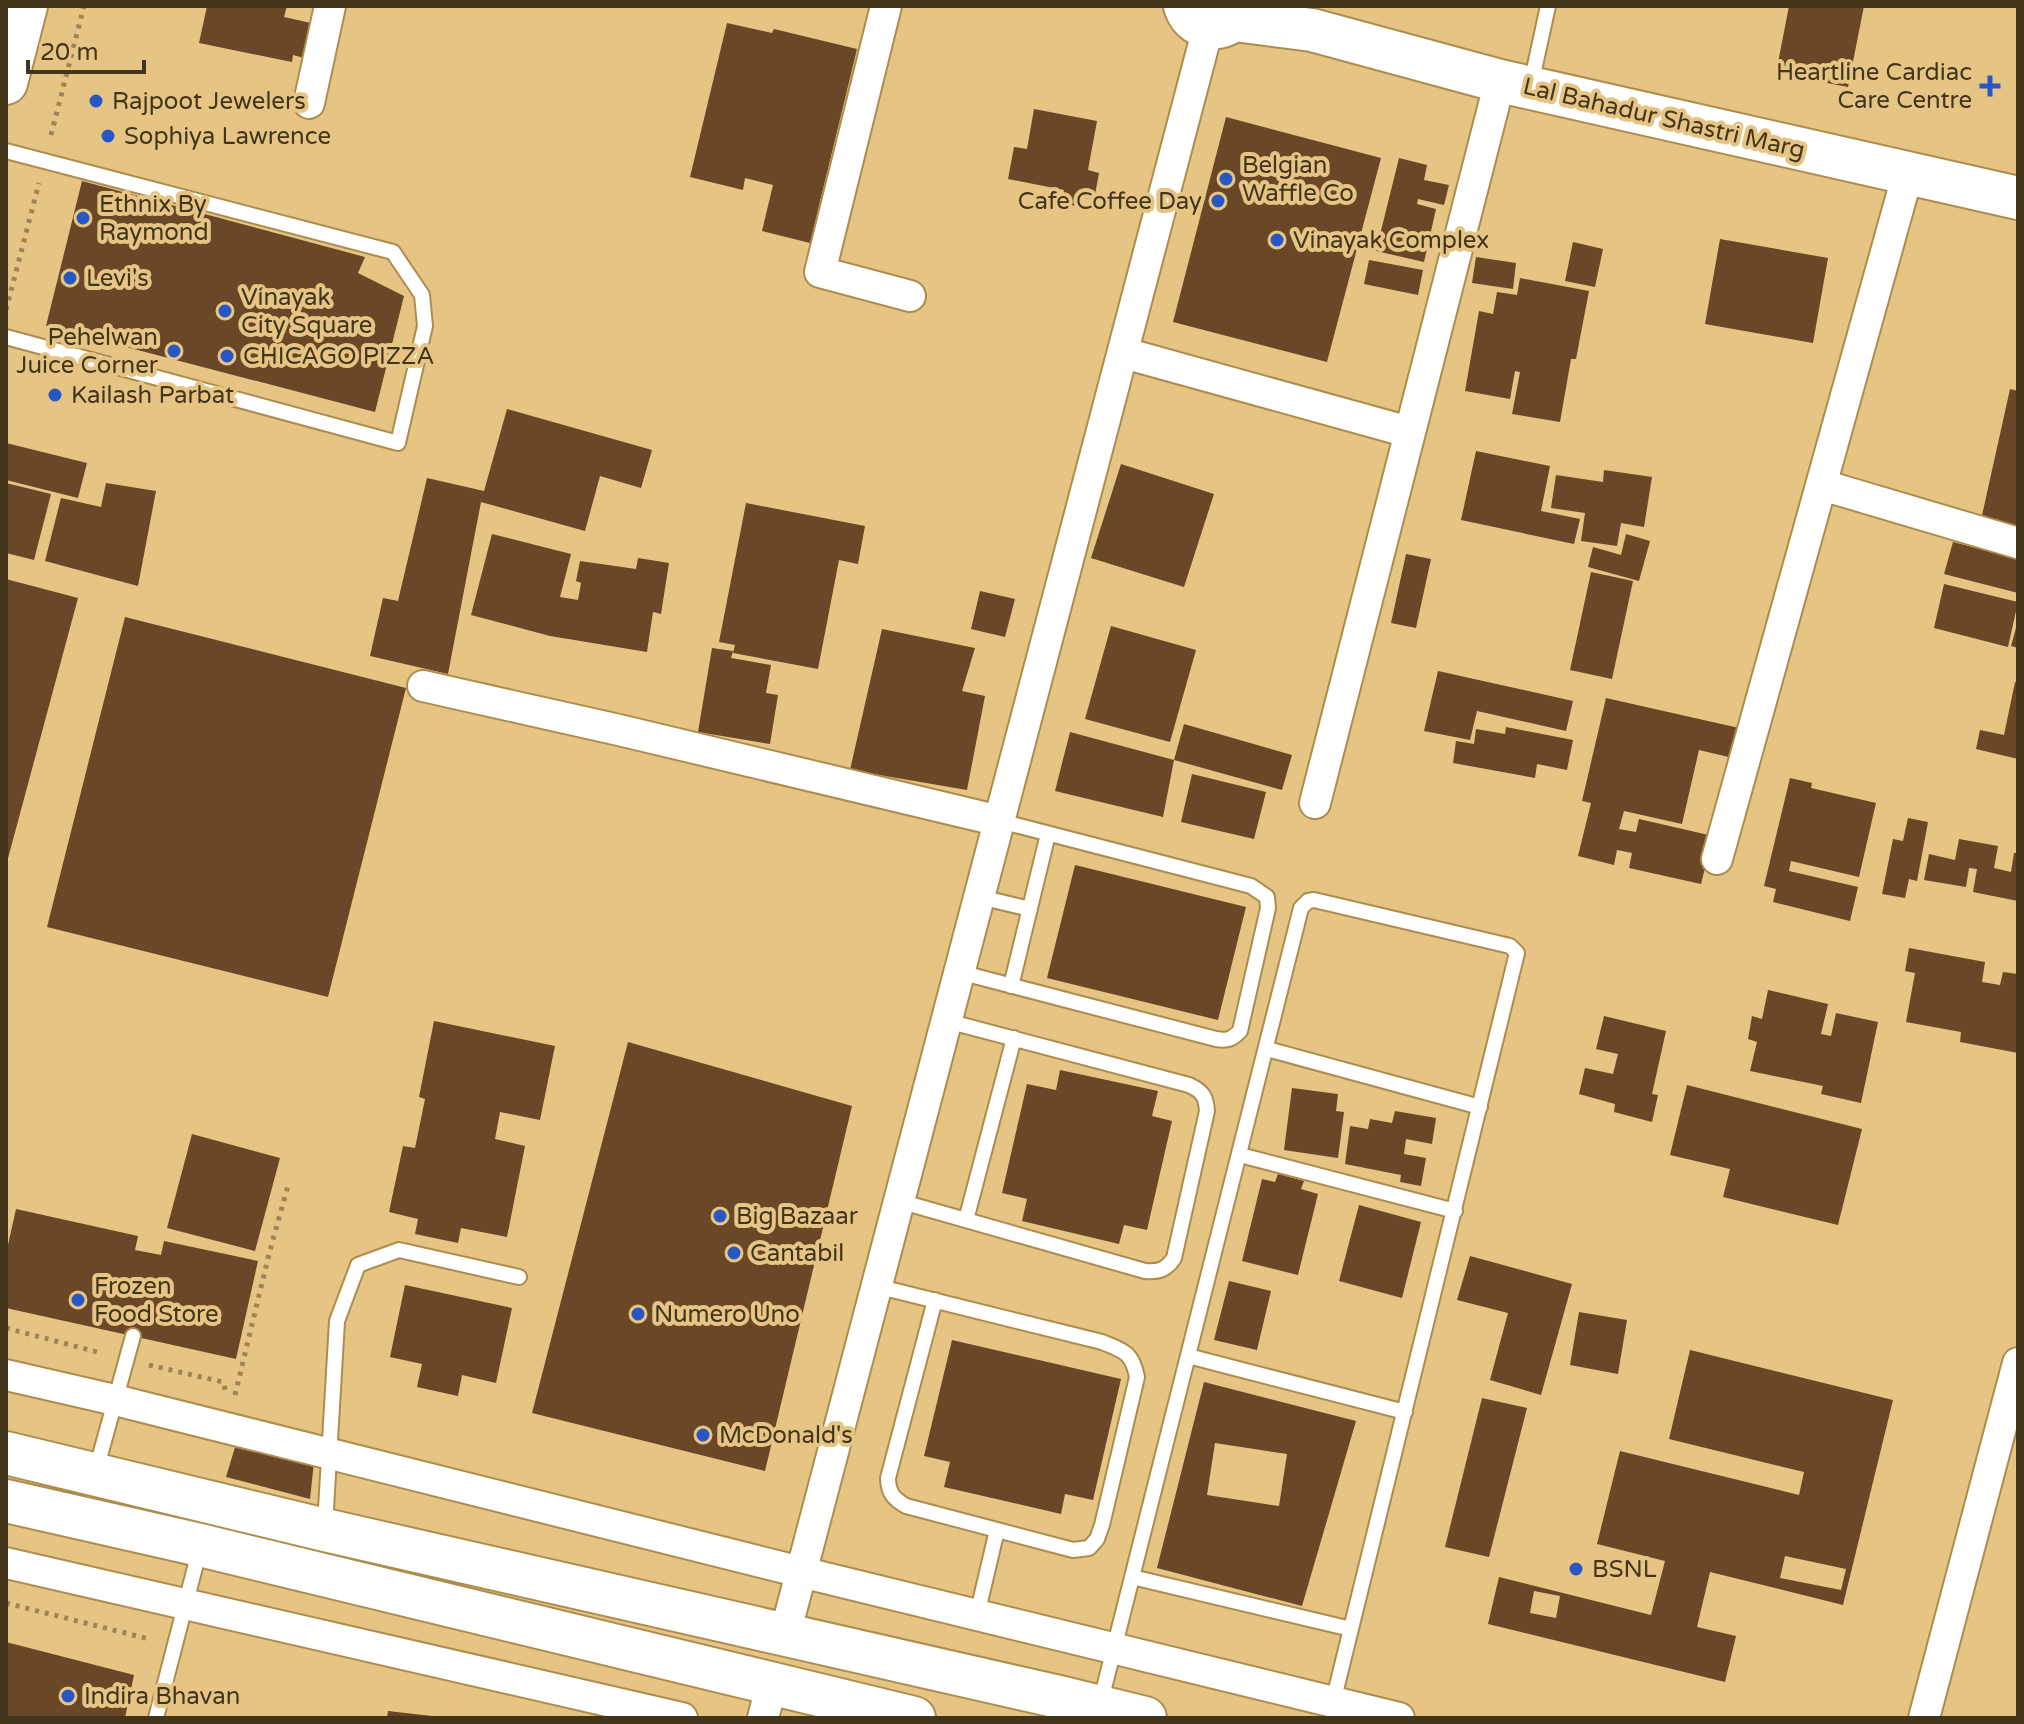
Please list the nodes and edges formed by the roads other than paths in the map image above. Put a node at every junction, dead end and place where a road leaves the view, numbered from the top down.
1 (26, 6) edge
2 (330, 6) edge
3 (886, 6) edge
4 (1548, 6) edge
5 (1212, 12) edge
6 (6, 83) edge
7 (1515, 84) junction
8 (309, 103) dead end
9 (6, 151) edge
10 (1908, 173) junction
11 (2018, 198) edge
12 (910, 296) dead end
13 (6, 337) edge
14 (1124, 353) junction
15 (1409, 432) junction
16 (1822, 485) junction
17 (2018, 543) edge
18 (423, 686) dead end
19 (1315, 803) dead end
20 (1000, 821) junction
21 (1048, 834) junction
22 (1717, 859) dead end
23 (980, 897) junction
24 (1030, 909) junction
25 (959, 972) junction
26 (1011, 986) junction
27 (947, 1021) junction
28 (1014, 1038) junction
29 (1267, 1049) junction
30 (1480, 1107) junction
31 (1240, 1155) junction
32 (899, 1201) junction
33 (1455, 1211) junction
34 (966, 1220) junction
35 (519, 1277) dead end
36 (876, 1286) junction
37 (935, 1300) junction
38 (133, 1336) dead end
39 (1188, 1356) junction
40 (2018, 1363) edge
41 (6, 1375) edge
42 (115, 1400) junction
43 (1405, 1412) junction
44 (6, 1453) edge
45 (329, 1454) junction
46 (95, 1474) junction
47 (6, 1501) edge
48 (325, 1530) junction
49 (997, 1530) junction
50 (200, 1545) junction
51 (6, 1563) edge
52 (801, 1572) junction
53 (1132, 1577) junction
54 (185, 1605) junction
55 (977, 1615) junction
56 (1351, 1629) junction
57 (785, 1634) junction
58 (1114, 1648) junction
59 (768, 1701) edge
60 (1333, 1702) junction
61 (1099, 1707) junction
62 (156, 1718) edge
63 (682, 1718) edge
64 (914, 1718) edge
65 (1145, 1718) edge
66 (1399, 1718) edge
67 (1924, 1718) edge

1 - 6 main road
2 - 8 street
3 - 12 street
4 - 7 lane
5 - 7 main road, Lal Bahadur Shastri Marg
5 - 14 street
7 - 10 main road, Lal Bahadur Shastri Marg
7 - 15 street
9 - 13 lane
10 - 11 main road, Lal Bahadur Shastri Marg
10 - 16 street
14 - 15 street
14 - 20 street
15 - 19 street
16 - 17 street
16 - 22 street
18 - 20 street
20 - 21 lane
20 - 23 street
21 - 24 lane
21 - 26 lane
23 - 24 lane
23 - 25 street
24 - 26 lane
25 - 26 lane
25 - 27 street
27 - 28 lane
27 - 32 street
28 - 34 lane
28 - 34 lane
29 - 30 lane
29 - 30 lane
29 - 31 lane
30 - 33 lane
31 - 33 lane
31 - 39 lane
32 - 34 lane
32 - 36 street
33 - 43 lane
35 - 45 lane
36 - 37 lane
36 - 52 street
37 - 49 lane
37 - 49 lane
38 - 42 lane
39 - 43 lane
39 - 53 lane
40 - 67 street
41 - 42 street
42 - 45 street
42 - 46 lane
43 - 56 lane
44 - 46 main road
45 - 48 lane
45 - 52 street
46 - 48 main road
47 - 50 main road
48 - 57 main road
49 - 55 lane
50 - 54 lane
50 - 59 main road
51 - 54 street
52 - 55 street
52 - 57 street
53 - 56 lane
53 - 58 lane
54 - 62 lane
54 - 63 street
55 - 58 street
56 - 60 lane
57 - 61 main road
58 - 60 street
58 - 61 lane
59 - 64 main road
60 - 66 street
61 - 65 main road

